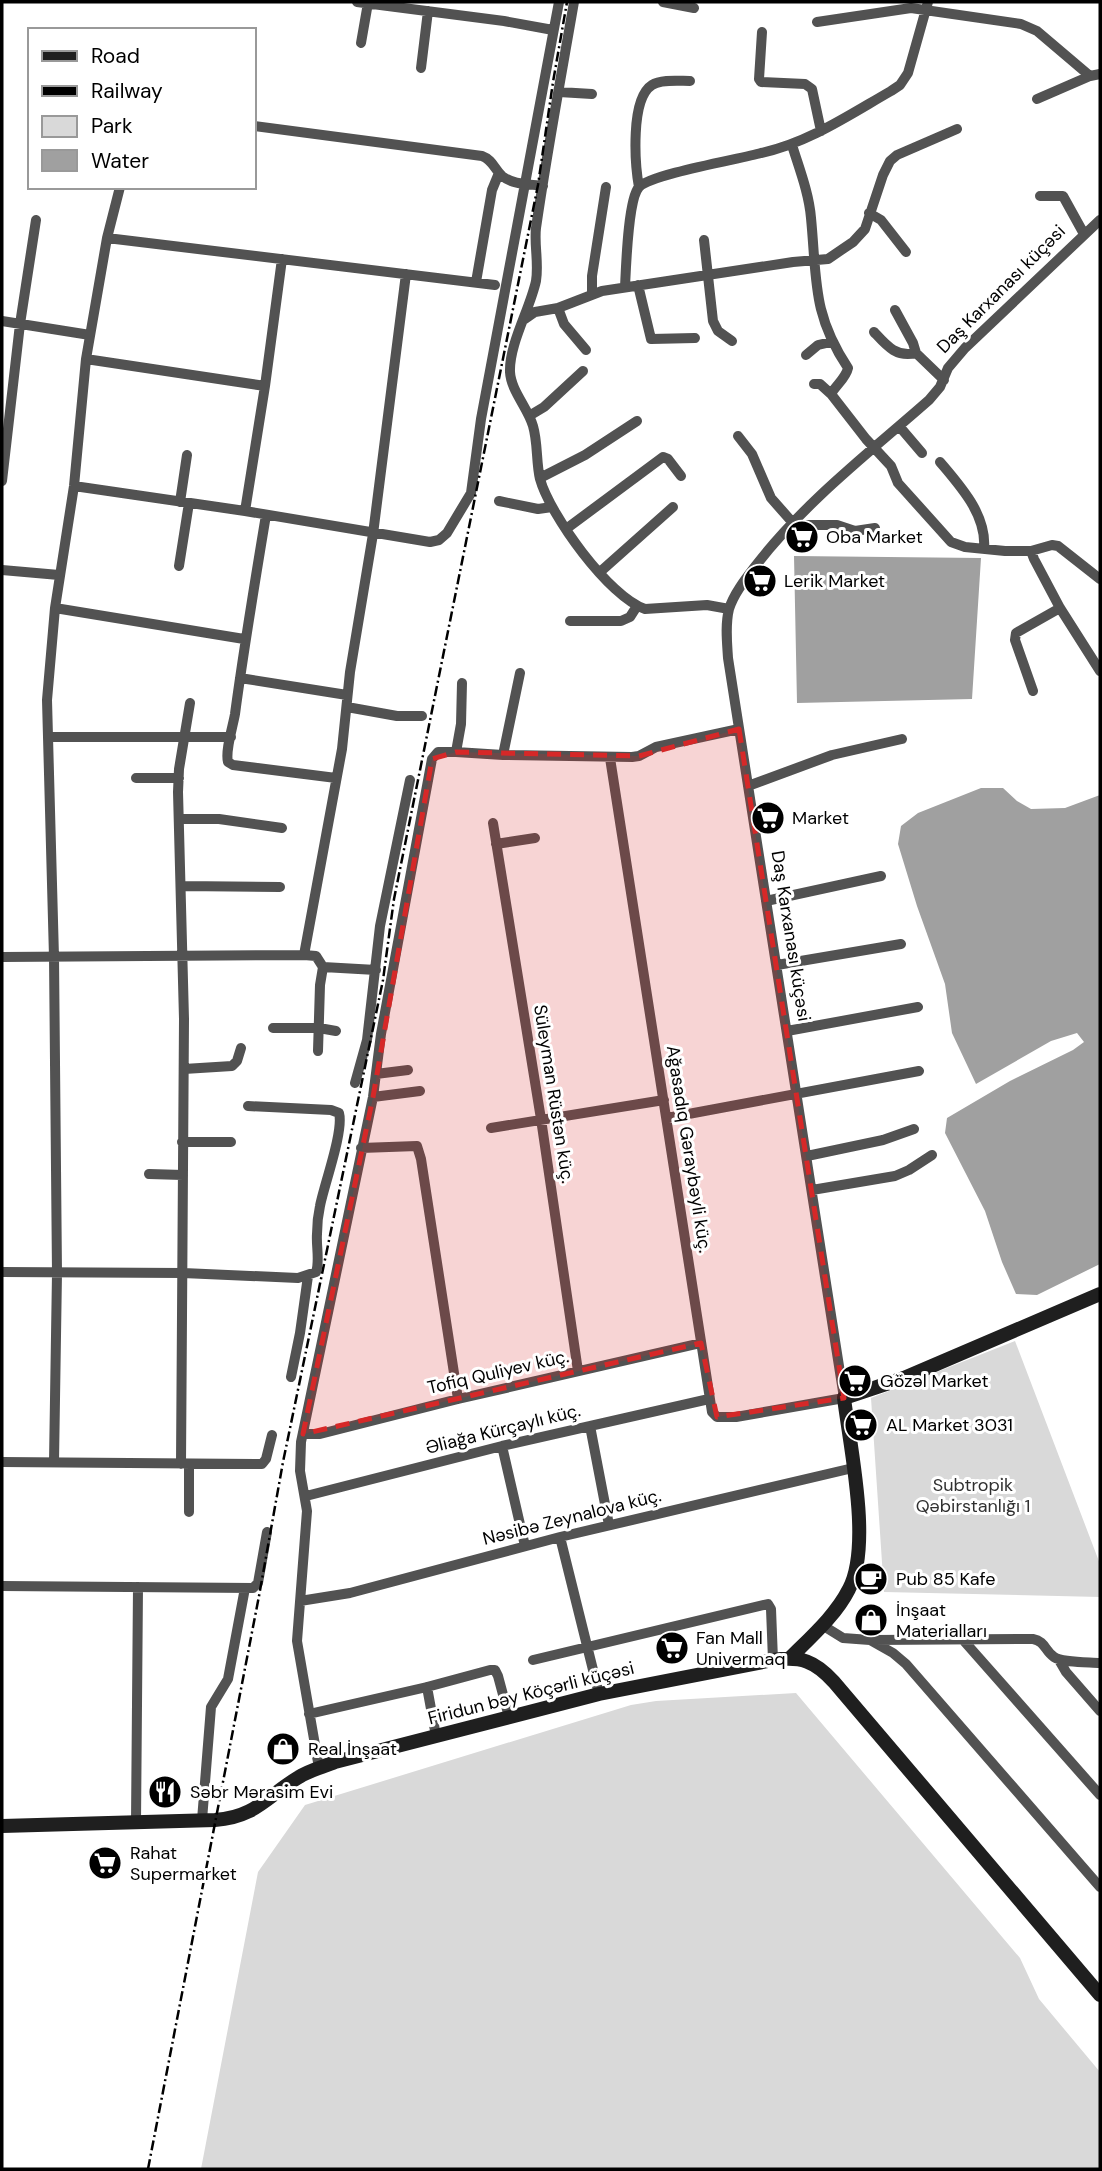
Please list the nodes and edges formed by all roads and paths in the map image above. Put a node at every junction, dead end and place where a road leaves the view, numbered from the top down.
1 (362, 2) edge
2 (559, 2) edge
3 (574, 2) edge
4 (663, 2) edge
5 (926, 6) edge
6 (694, 8) dead end
7 (428, 11) junction
8 (817, 22) dead end
9 (553, 30) junction
10 (762, 32) dead end
11 (361, 43) dead end
12 (421, 68) dead end
13 (1095, 75) edge
14 (690, 80) dead end
15 (559, 92) junction
16 (592, 94) dead end
17 (1037, 99) dead end
18 (256, 126) edge
19 (957, 129) dead end
20 (821, 131) junction
21 (792, 145) junction
22 (499, 173) junction
23 (524, 184) junction
24 (543, 186) junction
25 (606, 187) dead end
26 (639, 187) junction
27 (120, 189) edge
28 (1040, 196) dead end
29 (869, 213) junction
30 (1100, 219) edge
31 (36, 220) dead end
32 (1084, 234) junction
33 (107, 239) junction
34 (704, 240) dead end
35 (906, 253) dead end
36 (282, 259) junction
37 (814, 261) junction
38 (406, 274) junction
39 (707, 274) junction
40 (476, 282) junction
41 (495, 285) dead end
42 (639, 285) junction
43 (625, 286) junction
44 (592, 294) junction
45 (558, 308) junction
46 (895, 310) dead end
47 (525, 319) junction
48 (2, 321) edge
49 (20, 324) junction
50 (874, 332) dead end
51 (90, 335) junction
52 (695, 338) dead end
53 (732, 341) dead end
54 (831, 342) junction
55 (586, 350) dead end
56 (916, 353) junction
57 (806, 355) dead end
58 (86, 359) junction
59 (583, 371) dead end
60 (944, 380) junction
61 (814, 384) dead end
62 (265, 386) junction
63 (831, 394) junction
64 (529, 416) junction
65 (638, 421) dead end
66 (899, 426) junction
67 (738, 436) dead end
68 (874, 448) junction
69 (922, 453) dead end
70 (187, 454) dead end
71 (940, 462) dead end
72 (681, 476) dead end
73 (540, 478) junction
74 (2, 481) edge
75 (74, 486) junction
76 (499, 500) dead end
77 (185, 503) junction
78 (552, 507) junction
79 (673, 508) dead end
80 (245, 511) junction
81 (266, 515) junction
82 (793, 523) junction
83 (875, 528) dead end
84 (566, 529) junction
85 (373, 534) junction
86 (985, 549) junction
87 (1031, 551) junction
88 (179, 566) dead end
89 (2, 570) edge
90 (600, 572) junction
91 (60, 575) junction
92 (1100, 579) edge
93 (637, 606) junction
94 (55, 608) junction
95 (1060, 608) junction
96 (729, 610) junction
97 (570, 621) dead end
98 (244, 639) junction
99 (1100, 671) edge
100 (520, 673) dead end
101 (240, 678) junction
102 (462, 683) dead end
103 (1033, 691) dead end
104 (347, 701) junction
105 (190, 703) dead end
106 (422, 716) dead end
107 (739, 729) junction
108 (185, 736) junction
109 (49, 737) junction
110 (231, 737) junction
111 (902, 738) dead end
112 (456, 752) junction
113 (503, 755) junction
114 (610, 758) junction
115 (136, 778) dead end
116 (179, 778) junction
117 (336, 778) junction
118 (410, 780) dead end
119 (748, 786) junction
120 (180, 819) junction
121 (493, 823) dead end
122 (282, 828) dead end
123 (535, 838) dead end
124 (496, 844) junction
125 (881, 876) dead end
126 (181, 886) junction
127 (281, 887) dead end
128 (766, 901) junction
129 (901, 944) dead end
130 (304, 955) junction
131 (2, 957) edge
132 (54, 957) junction
133 (183, 957) junction
134 (776, 965) junction
135 (323, 967) junction
136 (376, 970) junction
137 (918, 1007) dead end
138 (273, 1028) dead end
139 (319, 1028) junction
140 (336, 1031) dead end
141 (787, 1031) junction
142 (241, 1048) dead end
143 (318, 1051) dead end
144 (184, 1069) junction
145 (408, 1070) dead end
146 (919, 1071) dead end
147 (376, 1074) junction
148 (355, 1083) dead end
149 (420, 1091) dead end
150 (797, 1093) junction
151 (373, 1097) junction
152 (664, 1100) junction
153 (248, 1106) dead end
154 (667, 1118) junction
155 (541, 1119) junction
156 (491, 1128) dead end
157 (914, 1129) dead end
158 (182, 1142) junction
159 (231, 1142) dead end
160 (361, 1148) junction
161 (932, 1155) dead end
162 (807, 1156) junction
163 (149, 1174) dead end
164 (183, 1175) junction
165 (812, 1190) junction
166 (2, 1272) edge
167 (57, 1273) junction
168 (184, 1273) junction
169 (308, 1276) junction
170 (1100, 1294) edge
171 (701, 1343) junction
172 (578, 1371) junction
173 (290, 1377) dead end
174 (844, 1398) junction
175 (458, 1399) junction
176 (709, 1399) junction
177 (590, 1426) junction
178 (303, 1434) junction
179 (272, 1435) dead end
180 (502, 1446) junction
181 (2, 1462) edge
182 (54, 1462) junction
183 (185, 1464) junction
184 (853, 1468) junction
185 (306, 1496) junction
186 (189, 1512) dead end
187 (610, 1525) junction
188 (267, 1532) dead end
189 (560, 1537) junction
190 (525, 1546) junction
191 (2, 1586) edge
192 (138, 1587) junction
193 (245, 1588) junction
194 (300, 1601) junction
195 (822, 1625) junction
196 (870, 1640) junction
197 (964, 1641) junction
198 (587, 1645) junction
199 (790, 1658) junction
200 (533, 1660) dead end
201 (773, 1660) junction
202 (1059, 1660) junction
203 (1100, 1663) edge
204 (427, 1687) junction
205 (599, 1694) junction
206 (1100, 1711) edge
207 (309, 1714) junction
208 (509, 1717) junction
209 (436, 1737) junction
210 (319, 1768) junction
211 (1100, 1795) edge
212 (202, 1820) junction
213 (136, 1822) junction
214 (2, 1826) edge
215 (1100, 1887) edge
216 (1100, 1995) edge

1 - 7 street
1 - 11 street
2 - 9 street
3 - 15 street
4 - 6 street
5 - 8 street
5 - 13 street
5 - 20 street
7 - 9 street
7 - 12 street
9 - 23 street
10 - 20 street
13 - 17 street
14 - 26 street
15 - 16 street
15 - 24 street
18 - 22 street
19 - 29 street
20 - 21 street
21 - 26 street
21 - 37 street
22 - 23 street
22 - 40 street
23 - 24 street
23 - 85 street
24 - 47 street
25 - 44 street
26 - 43 street
27 - 33 street
28 - 32 street
29 - 35 street
29 - 37 street
30 - 32 street, Daş Karxanası küçəsi
31 - 49 street
32 - 60 street, Daş Karxanası küçəsi
33 - 36 street
33 - 51 street
34 - 39 street
36 - 38 street
36 - 62 street
37 - 39 street
37 - 54 street
38 - 40 street
38 - 85 street
39 - 42 street
39 - 53 street
40 - 41 street
42 - 43 street
42 - 52 street
43 - 44 street
44 - 45 street
45 - 47 street
45 - 55 street
46 - 56 street
47 - 64 street
48 - 49 street
49 - 51 street
49 - 74 street
50 - 56 street
51 - 58 street
54 - 57 street
54 - 63 street
56 - 60 street
58 - 62 street
58 - 75 street
59 - 64 street
60 - 66 street, Daş Karxanası küçəsi
61 - 63 street
62 - 80 street
63 - 68 street
64 - 73 street
65 - 73 street
66 - 68 street, Daş Karxanası küçəsi
66 - 69 street
67 - 82 street
68 - 82 street, Daş Karxanası küçəsi
68 - 86 street
70 - 77 street
71 - 86 street
72 - 84 street
73 - 78 street
75 - 77 street
75 - 91 street
76 - 78 street
77 - 80 street
77 - 88 street
78 - 84 street
79 - 90 street
80 - 81 street
81 - 85 street
81 - 98 street
82 - 83 street
82 - 96 street, Daş Karxanası küçəsi
84 - 90 street
85 - 104 street
86 - 87 street
87 - 92 street
87 - 95 street
89 - 91 street
90 - 93 street
91 - 94 street
93 - 96 street
93 - 97 street
94 - 98 street
94 - 109 street
95 - 99 street
95 - 103 street
96 - 107 street, Daş Karxanası küçəsi
98 - 101 street
100 - 113 street
101 - 104 street
101 - 110 street
102 - 112 street
104 - 106 street
104 - 117 street
105 - 108 street
107 - 114 street
107 - 119 street, Daş Karxanası küçəsi
108 - 109 street
108 - 110 street
108 - 116 street
109 - 132 street
110 - 117 street
111 - 119 street
112 - 113 street
112 - 147 street
113 - 114 street
114 - 152 street, Ağasadıq Gəraybəyli küç.
115 - 116 street
116 - 120 street
117 - 130 street
118 - 136 street
119 - 128 street, Daş Karxanası küçəsi
120 - 122 street
120 - 126 street
121 - 124 street, Süleyman Rüstən küç.
123 - 124 street
124 - 155 street, Süleyman Rüstən küç.
125 - 128 street
126 - 127 street
126 - 133 street
128 - 134 street, Daş Karxanası küçəsi
129 - 134 street
130 - 133 street
130 - 135 street
131 - 132 street
132 - 133 street
132 - 167 street
133 - 144 street
134 - 141 street, Daş Karxanası küçəsi
135 - 136 street
135 - 139 street
136 - 148 street
137 - 141 street
138 - 139 street
139 - 140 street
139 - 143 street
141 - 150 street, Daş Karxanası küçəsi
142 - 144 street
144 - 158 street
145 - 147 street
146 - 150 street
147 - 151 street
149 - 151 street
150 - 154 street
150 - 162 street, Daş Karxanası küçəsi
151 - 160 street
152 - 154 street, Ağasadıq Gəraybəyli küç.
152 - 155 street
153 - 169 street
154 - 171 street, Ağasadıq Gəraybəyli küç.
155 - 156 street
155 - 172 street, Süleyman Rüstən küç.
157 - 162 street
158 - 159 street
158 - 164 street
160 - 175 street
160 - 178 street
161 - 165 street
162 - 165 street, Daş Karxanası küçəsi
163 - 164 street
164 - 168 street
165 - 174 street, Daş Karxanası küçəsi
166 - 167 street
167 - 168 street
167 - 182 street
168 - 169 street
168 - 183 street
169 - 173 street
170 - 174 street
171 - 172 street, Tofiq Quliyev küç.
171 - 176 street, Ağasadıq Gəraybəyli küç.
172 - 175 street, Tofiq Quliyev küç.
174 - 176 street
174 - 184 street, Daş Karxanası küçəsi
175 - 178 street, Tofiq Quliyev küç.
176 - 177 street, Əliağa Kürçaylı küç.
177 - 180 street, Əliağa Kürçaylı küç.
177 - 187 street
178 - 185 street
179 - 183 street
180 - 185 street, Əliağa Kürçaylı küç.
180 - 190 street
181 - 182 street
182 - 183 street
183 - 186 street
184 - 187 street, Nəsibə Zeynalova küç.
184 - 195 street, Daş Karxanası küçəsi
185 - 194 street
187 - 189 street, Nəsibə Zeynalova küç.
188 - 193 street
189 - 190 street, Nəsibə Zeynalova küç.
189 - 198 street
190 - 194 street, Nəsibə Zeynalova küç.
191 - 192 street
192 - 193 street
192 - 213 street
193 - 212 street
194 - 207 street
195 - 196 street
195 - 199 street, Daş Karxanası küçəsi
196 - 197 street
196 - 215 street
197 - 202 street
197 - 211 street
198 - 200 street
198 - 201 street
198 - 205 street
199 - 201 street, Firidun bəy Köçərli küçəsi
199 - 216 street, Firidun bəy Köçərli küçəsi
201 - 205 street, Firidun bəy Köçərli küçəsi
202 - 203 street
202 - 206 street
204 - 207 street
204 - 208 street
204 - 209 street
205 - 208 street, Firidun bəy Köçərli küçəsi
207 - 210 street
208 - 209 street, Firidun bəy Köçərli küçəsi
209 - 210 street, Firidun bəy Köçərli küçəsi
210 - 212 street, Firidun bəy Köçərli küçəsi
212 - 213 street, Firidun bəy Köçərli küçəsi
213 - 214 street, Firidun bəy Köçərli küçəsi

